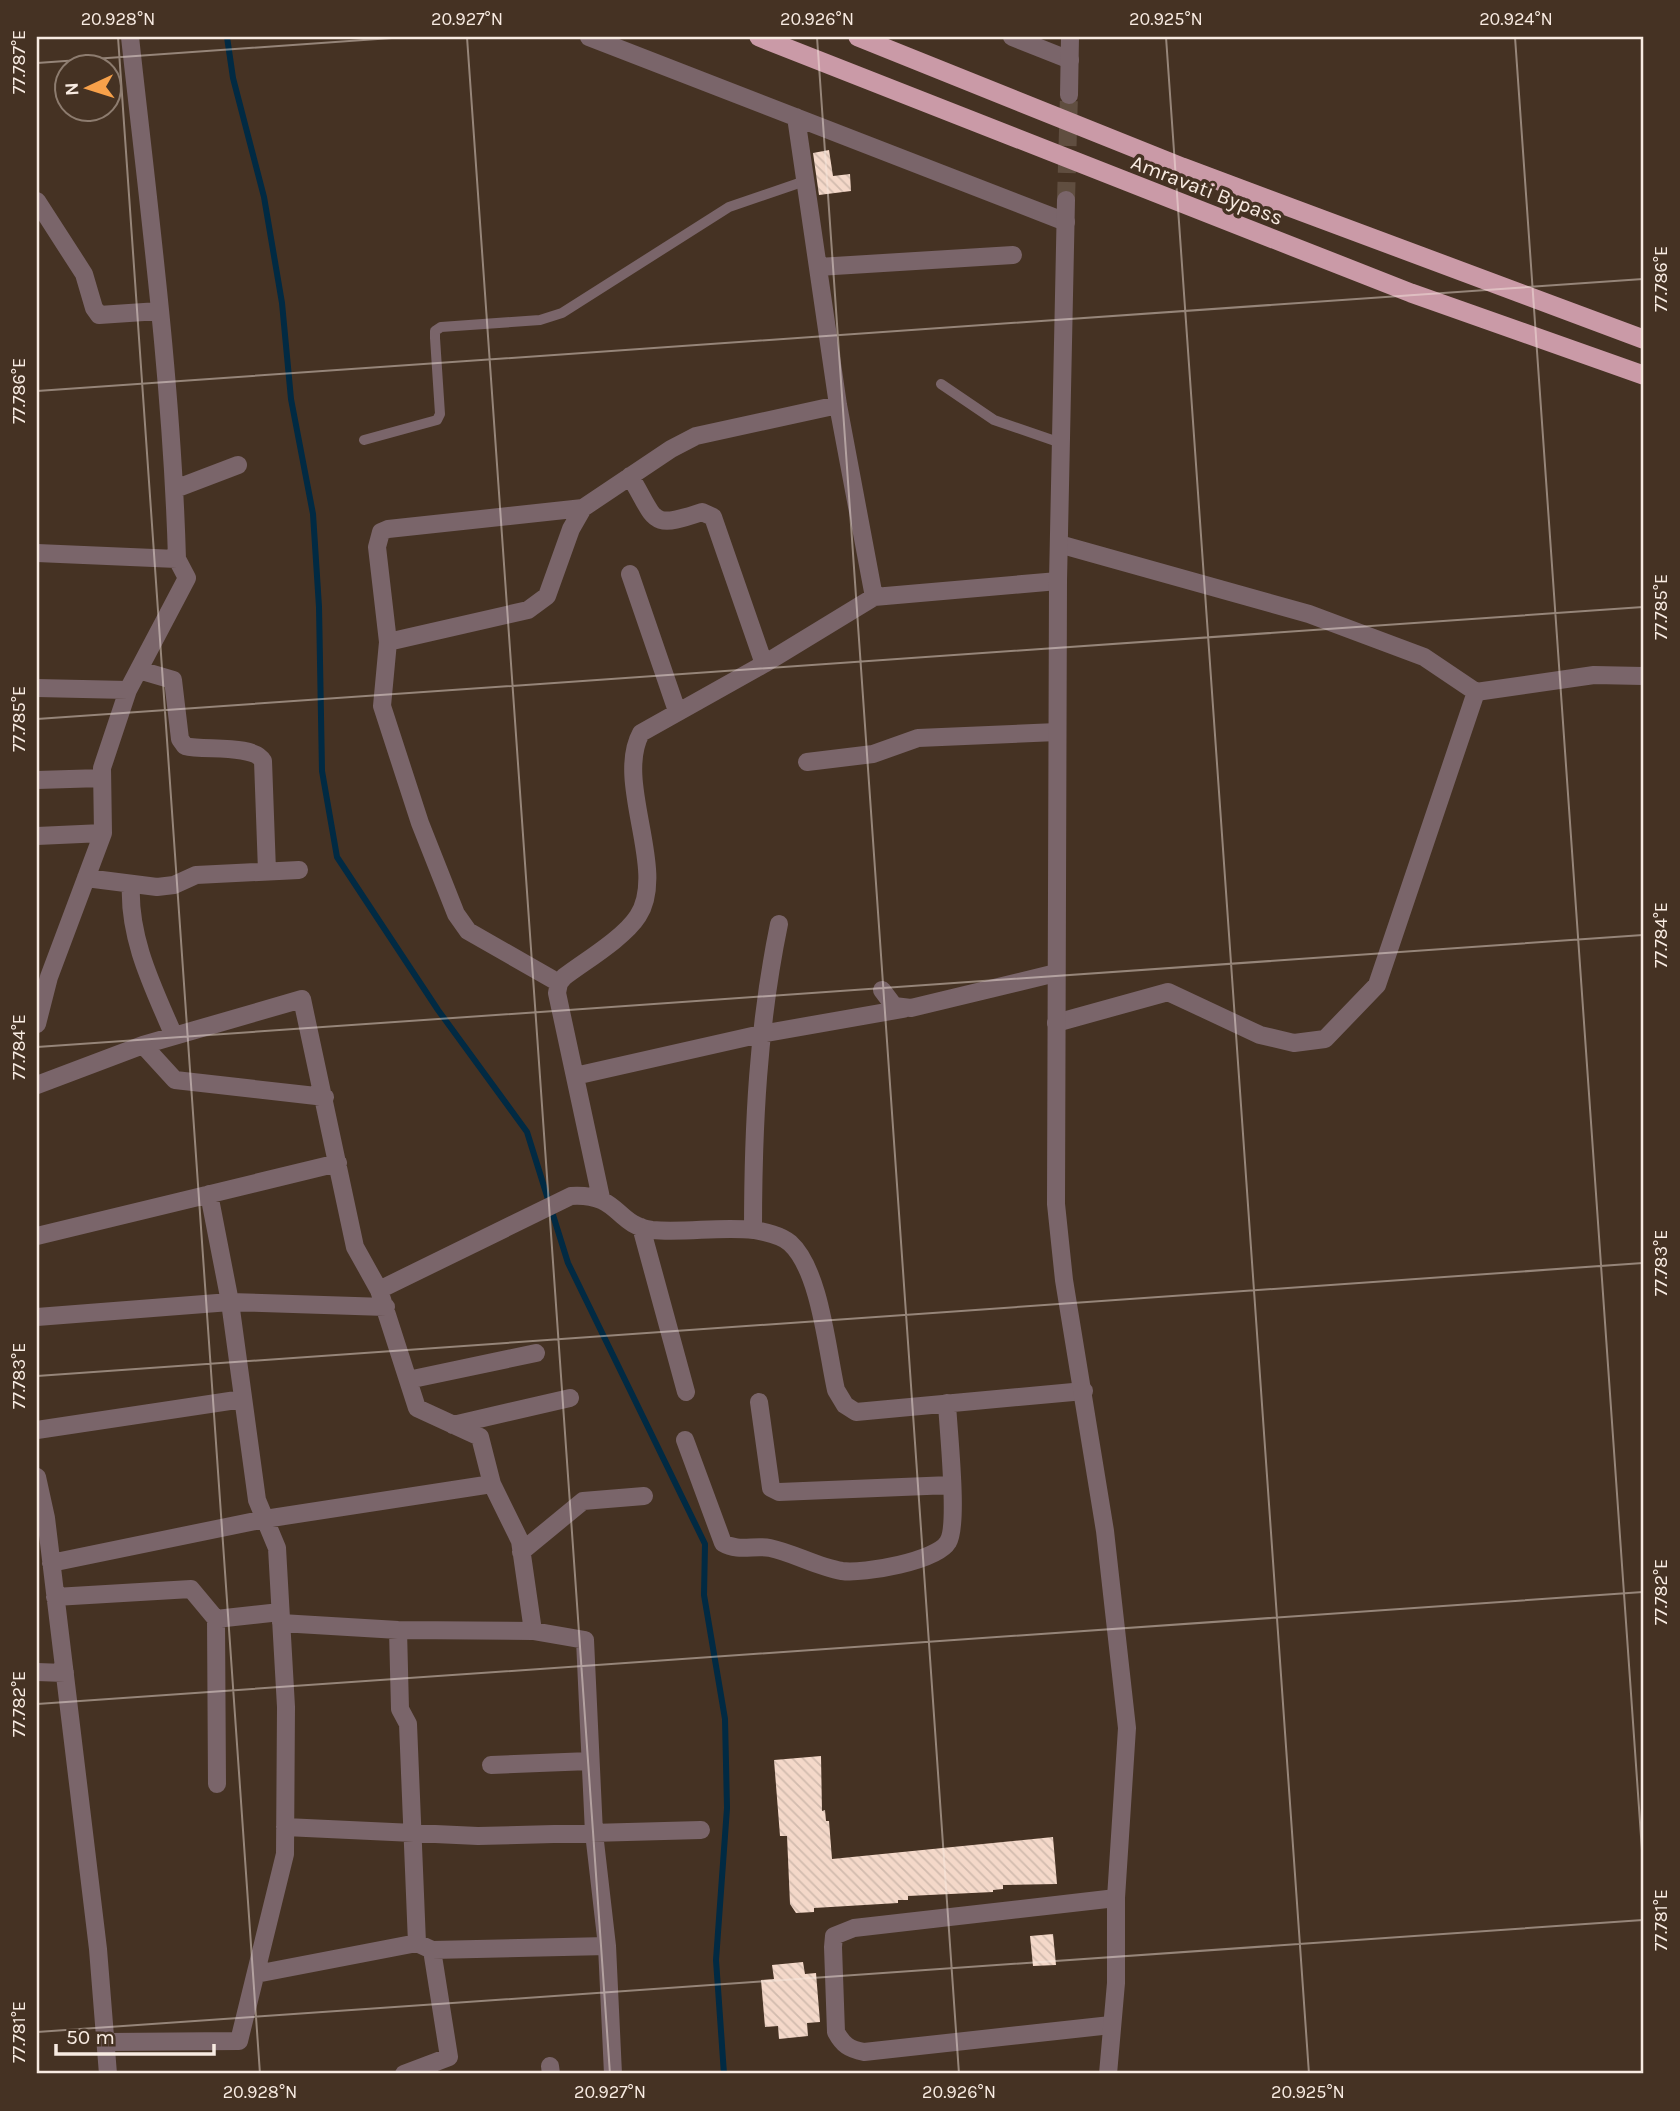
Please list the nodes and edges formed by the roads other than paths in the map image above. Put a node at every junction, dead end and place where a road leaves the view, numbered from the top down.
1 (130, 37) edge
2 (589, 37) edge
3 (759, 37) edge
4 (858, 37) edge
5 (1012, 37) edge
6 (1070, 37) edge
7 (1069, 60) junction
8 (1069, 95) tunnel mouth
9 (796, 117) junction
10 (805, 181) junction
11 (1066, 200) tunnel mouth
12 (37, 201) edge
13 (1066, 222) junction
14 (1013, 255) dead end
15 (818, 267) junction
16 (159, 311) junction
17 (1643, 339) edge
18 (1643, 375) edge
19 (941, 384) dead end
20 (838, 405) junction
21 (364, 440) dead end
22 (1061, 443) junction
23 (238, 466) dead end
24 (630, 476) junction
25 (175, 489) junction
26 (583, 508) junction
27 (1059, 544) junction
28 (37, 553) edge
29 (177, 559) junction
30 (630, 574) dead end
31 (1058, 581) junction
32 (874, 597) junction
33 (388, 642) junction
34 (764, 664) junction
35 (139, 670) junction
36 (1643, 676) edge
37 (37, 688) edge
38 (128, 690) junction
39 (1476, 692) junction
40 (677, 711) junction
41 (1057, 732) junction
42 (807, 762) dead end
43 (102, 778) junction
44 (37, 780) edge
45 (103, 833) junction
46 (37, 836) edge
47 (299, 870) dead end
48 (267, 872) junction
49 (86, 878) junction
50 (131, 884) junction
51 (779, 924) dead end
52 (1056, 973) junction
53 (559, 983) junction
54 (882, 990) dead end
55 (903, 1009) junction
56 (1056, 1023) junction
57 (37, 1024) edge
58 (761, 1034) junction
59 (174, 1036) junction
60 (143, 1045) junction
61 (575, 1076) junction
62 (37, 1085) edge
63 (325, 1097) junction
64 (338, 1163) junction
65 (209, 1194) junction
66 (601, 1198) junction
67 (641, 1227) junction
68 (753, 1230) junction
69 (37, 1236) edge
70 (383, 1299) junction
71 (230, 1302) junction
72 (37, 1317) edge
73 (536, 1353) dead end
74 (408, 1380) junction
75 (1084, 1391) junction
76 (686, 1392) dead end
77 (570, 1398) dead end
78 (243, 1399) junction
79 (759, 1402) dead end
80 (947, 1403) junction
81 (453, 1425) junction
82 (37, 1430) edge
83 (685, 1440) dead end
84 (37, 1477) edge
85 (492, 1484) junction
86 (951, 1485) junction
87 (644, 1496) dead end
88 (265, 1519) junction
89 (521, 1552) junction
90 (51, 1563) junction
91 (55, 1597) junction
92 (281, 1617) junction
93 (216, 1619) junction
94 (398, 1630) junction
95 (533, 1631) junction
96 (37, 1672) edge
97 (65, 1674) junction
98 (590, 1761) junction
99 (491, 1765) dead end
100 (217, 1784) dead end
101 (285, 1827) junction
102 (701, 1830) dead end
103 (410, 1833) junction
104 (594, 1833) junction
105 (1116, 1898) junction
106 (607, 1946) junction
107 (424, 1947) junction
108 (256, 1974) junction
109 (1111, 2025) junction
110 (107, 2042) junction
111 (108, 2074) edge
112 (404, 2074) edge
113 (613, 2074) edge
114 (1108, 2074) edge

1 - 16 street
2 - 9 street
3 - 18 highway, Amravati Bypass
4 - 17 highway, Amravati Bypass
5 - 7 street
6 - 7 street
7 - 8 street
9 - 10 street
9 - 13 street
10 - 15 street
10 - 21 lane
11 - 13 street
12 - 16 street
13 - 22 street
14 - 15 street
15 - 20 street
16 - 25 street
19 - 22 lane
20 - 24 street
20 - 32 street
22 - 27 street
23 - 25 street
24 - 26 street
24 - 34 street
25 - 29 street
26 - 33 street
26 - 33 street
27 - 31 street
27 - 39 street
28 - 29 street
29 - 35 street
30 - 40 street
31 - 32 street
31 - 41 street
32 - 34 street
33 - 53 street
34 - 40 street
35 - 38 street
35 - 48 street
36 - 39 street
37 - 38 street
38 - 43 street
39 - 56 street
40 - 53 street
41 - 42 street
41 - 52 street
43 - 44 street
43 - 45 street
45 - 46 street
45 - 49 street
47 - 48 street
48 - 50 street
49 - 50 street
49 - 57 street
50 - 59 street
51 - 58 street
52 - 55 street
52 - 56 street
53 - 61 street
54 - 55 street
55 - 58 street
56 - 75 street
58 - 61 street
58 - 68 street
59 - 60 street
59 - 63 street
60 - 62 street
60 - 63 street
61 - 66 street
63 - 64 street
64 - 65 street
64 - 70 street
65 - 69 street
65 - 71 street
66 - 67 street
66 - 70 street
67 - 68 street
67 - 76 street
68 - 80 street
70 - 71 street
70 - 74 street
71 - 72 street
71 - 78 street
73 - 74 street
74 - 81 street
75 - 80 street
75 - 105 street
77 - 81 street
78 - 82 street
78 - 88 street
79 - 86 street
80 - 86 street
81 - 85 street
83 - 86 street
84 - 90 street
85 - 88 street
85 - 89 street
87 - 89 street
88 - 90 street
88 - 92 street
89 - 95 street
90 - 91 street
91 - 93 street
91 - 97 street
92 - 93 street
92 - 94 street
92 - 101 street
93 - 100 street
94 - 95 street
94 - 103 street
95 - 98 street
96 - 97 street
97 - 110 street
98 - 99 street
98 - 104 street
101 - 103 street
101 - 108 street
102 - 104 street
103 - 104 street
103 - 107 street
104 - 106 street
105 - 109 street
105 - 109 street
106 - 107 street
106 - 113 street
107 - 108 street
107 - 112 street
108 - 110 street
109 - 114 street
110 - 111 street

